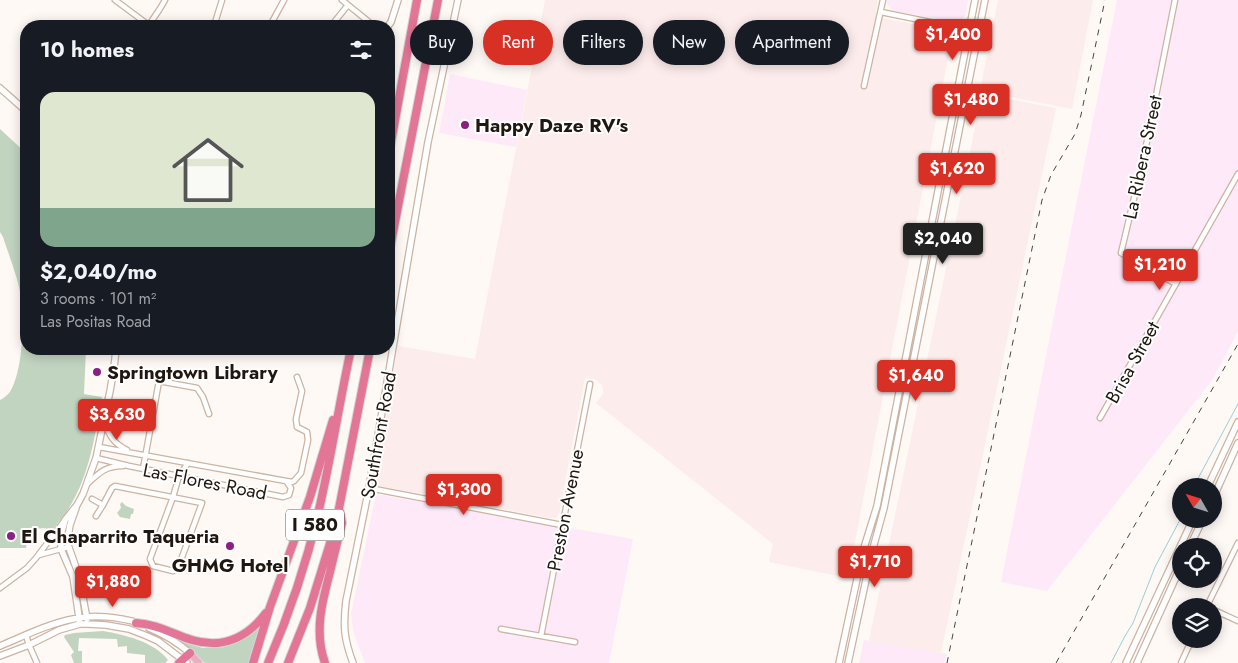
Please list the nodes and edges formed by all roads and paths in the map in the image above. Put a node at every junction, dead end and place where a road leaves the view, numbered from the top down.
1 (115, 0) edge
2 (164, 0) edge
3 (222, 0) edge
4 (284, 0) edge
5 (342, 0) edge
6 (398, 0) edge
7 (417, 0) edge
8 (438, 0) edge
9 (458, 0) edge
10 (883, 0) edge
11 (975, 0) edge
12 (985, 0) edge
13 (1175, 0) edge
14 (348, 5) junction
15 (881, 12) junction
16 (142, 20) edge
17 (153, 20) edge
18 (216, 20) edge
19 (273, 20) edge
20 (336, 20) edge
21 (367, 20) edge
22 (392, 20) edge
23 (969, 30) junction
24 (979, 32) junction
25 (864, 86) dead end
26 (0, 88) edge
27 (20, 106) edge
28 (395, 120) edge
29 (1238, 174) edge
30 (395, 222) edge
31 (1176, 284) junction
32 (395, 336) edge
33 (115, 355) edge
34 (350, 355) edge
35 (369, 355) edge
36 (392, 355) edge
37 (297, 377) dead end
38 (344, 382) junction
39 (590, 384) dead end
40 (209, 414) dead end
41 (1100, 418) dead end
42 (104, 422) junction
43 (1238, 422) edge
44 (1238, 443) edge
45 (99, 447) junction
46 (133, 453) junction
47 (145, 456) junction
48 (96, 458) junction
49 (188, 463) junction
50 (129, 466) junction
51 (142, 469) junction
52 (178, 476) junction
53 (1212, 478) edge
54 (1222, 478) edge
55 (286, 481) junction
56 (87, 484) junction
57 (369, 488) junction
58 (172, 497) junction
59 (92, 499) dead end
60 (76, 505) junction
61 (103, 505) junction
62 (340, 508) junction
63 (96, 516) dead end
64 (65, 520) junction
65 (562, 525) junction
66 (1189, 528) edge
67 (1238, 543) edge
68 (68, 547) junction
69 (61, 549) junction
70 (38, 555) junction
71 (1172, 585) edge
72 (0, 588) edge
73 (1211, 598) edge
74 (270, 607) junction
75 (1222, 614) edge
76 (87, 617) junction
77 (80, 621) junction
78 (1238, 621) edge
79 (136, 623) junction
80 (88, 624) junction
81 (501, 629) dead end
82 (26, 635) junction
83 (541, 636) junction
84 (575, 642) dead end
85 (29, 645) junction
86 (0, 646) edge
87 (1188, 648) edge
88 (190, 653) junction
89 (0, 656) edge
90 (183, 662) edge
91 (37, 663) edge
92 (199, 663) edge
93 (254, 663) edge
94 (268, 663) edge
95 (288, 663) edge
96 (324, 663) edge
97 (353, 663) edge
98 (839, 663) edge
99 (848, 663) edge
100 (1126, 663) edge
101 (1136, 663) edge
102 (1182, 663) edge

1 - 16 street
2 - 17 street
3 - 18 street
4 - 19 street
5 - 14 street
6 - 22 main road
7 - 28 highway
8 - 30 highway
9 - 32 main road, Southfront Road
10 - 15 street
11 - 23 main road
12 - 24 main road
13 - 31 street, La Ribera Street
14 - 20 street
14 - 21 street
15 - 23 street
15 - 25 street
23 - 24 street
23 - 98 main road
24 - 99 main road
26 - 27 main road
29 - 31 street, Brisa Street
31 - 41 street, Brisa Street
33 - 42 main road
34 - 38 highway, I 580
35 - 62 highway, I 580
36 - 57 main road, Southfront Road
37 - 55 street
38 - 74 highway
38 - 94 highway, I 580
39 - 65 street, Preston Avenue
40 - 47 street
42 - 45 main road
42 - 46 street, Las Flores Road
43 - 53 main road
44 - 54 main road
45 - 46 street, Las Flores Road
45 - 48 main road
46 - 47 street, Las Flores Road
47 - 49 street, Las Flores Road
47 - 51 street
48 - 50 street, Las Flores Road
48 - 56 main road
49 - 52 street
49 - 55 street, Las Flores Road
50 - 51 street, Las Flores Road
50 - 56 street, Las Flores Road
51 - 52 street, Las Flores Road
52 - 55 street, Las Flores Road
52 - 58 street
56 - 60 main road
57 - 65 street
57 - 97 main road, Southfront Road
58 - 58 street
58 - 61 street
59 - 61 street
60 - 64 main road
60 - 68 main road
61 - 63 street
62 - 95 highway, I 580
62 - 96 highway
64 - 69 main road
64 - 70 street
65 - 83 street, Preston Avenue
66 - 100 main road
67 - 73 street
68 - 69 street
68 - 76 main road
69 - 70 street
69 - 77 main road
70 - 72 street
71 - 101 main road
74 - 79 highway
74 - 93 highway
75 - 78 street
76 - 77 main road
76 - 79 main road
76 - 80 main road
77 - 80 main road
77 - 82 main road
77 - 85 main road
79 - 88 main road
80 - 90 main road
81 - 83 street
82 - 85 street
82 - 86 main road
83 - 84 street
85 - 89 main road
85 - 91 street
87 - 102 street
88 - 90 highway
88 - 92 main road

